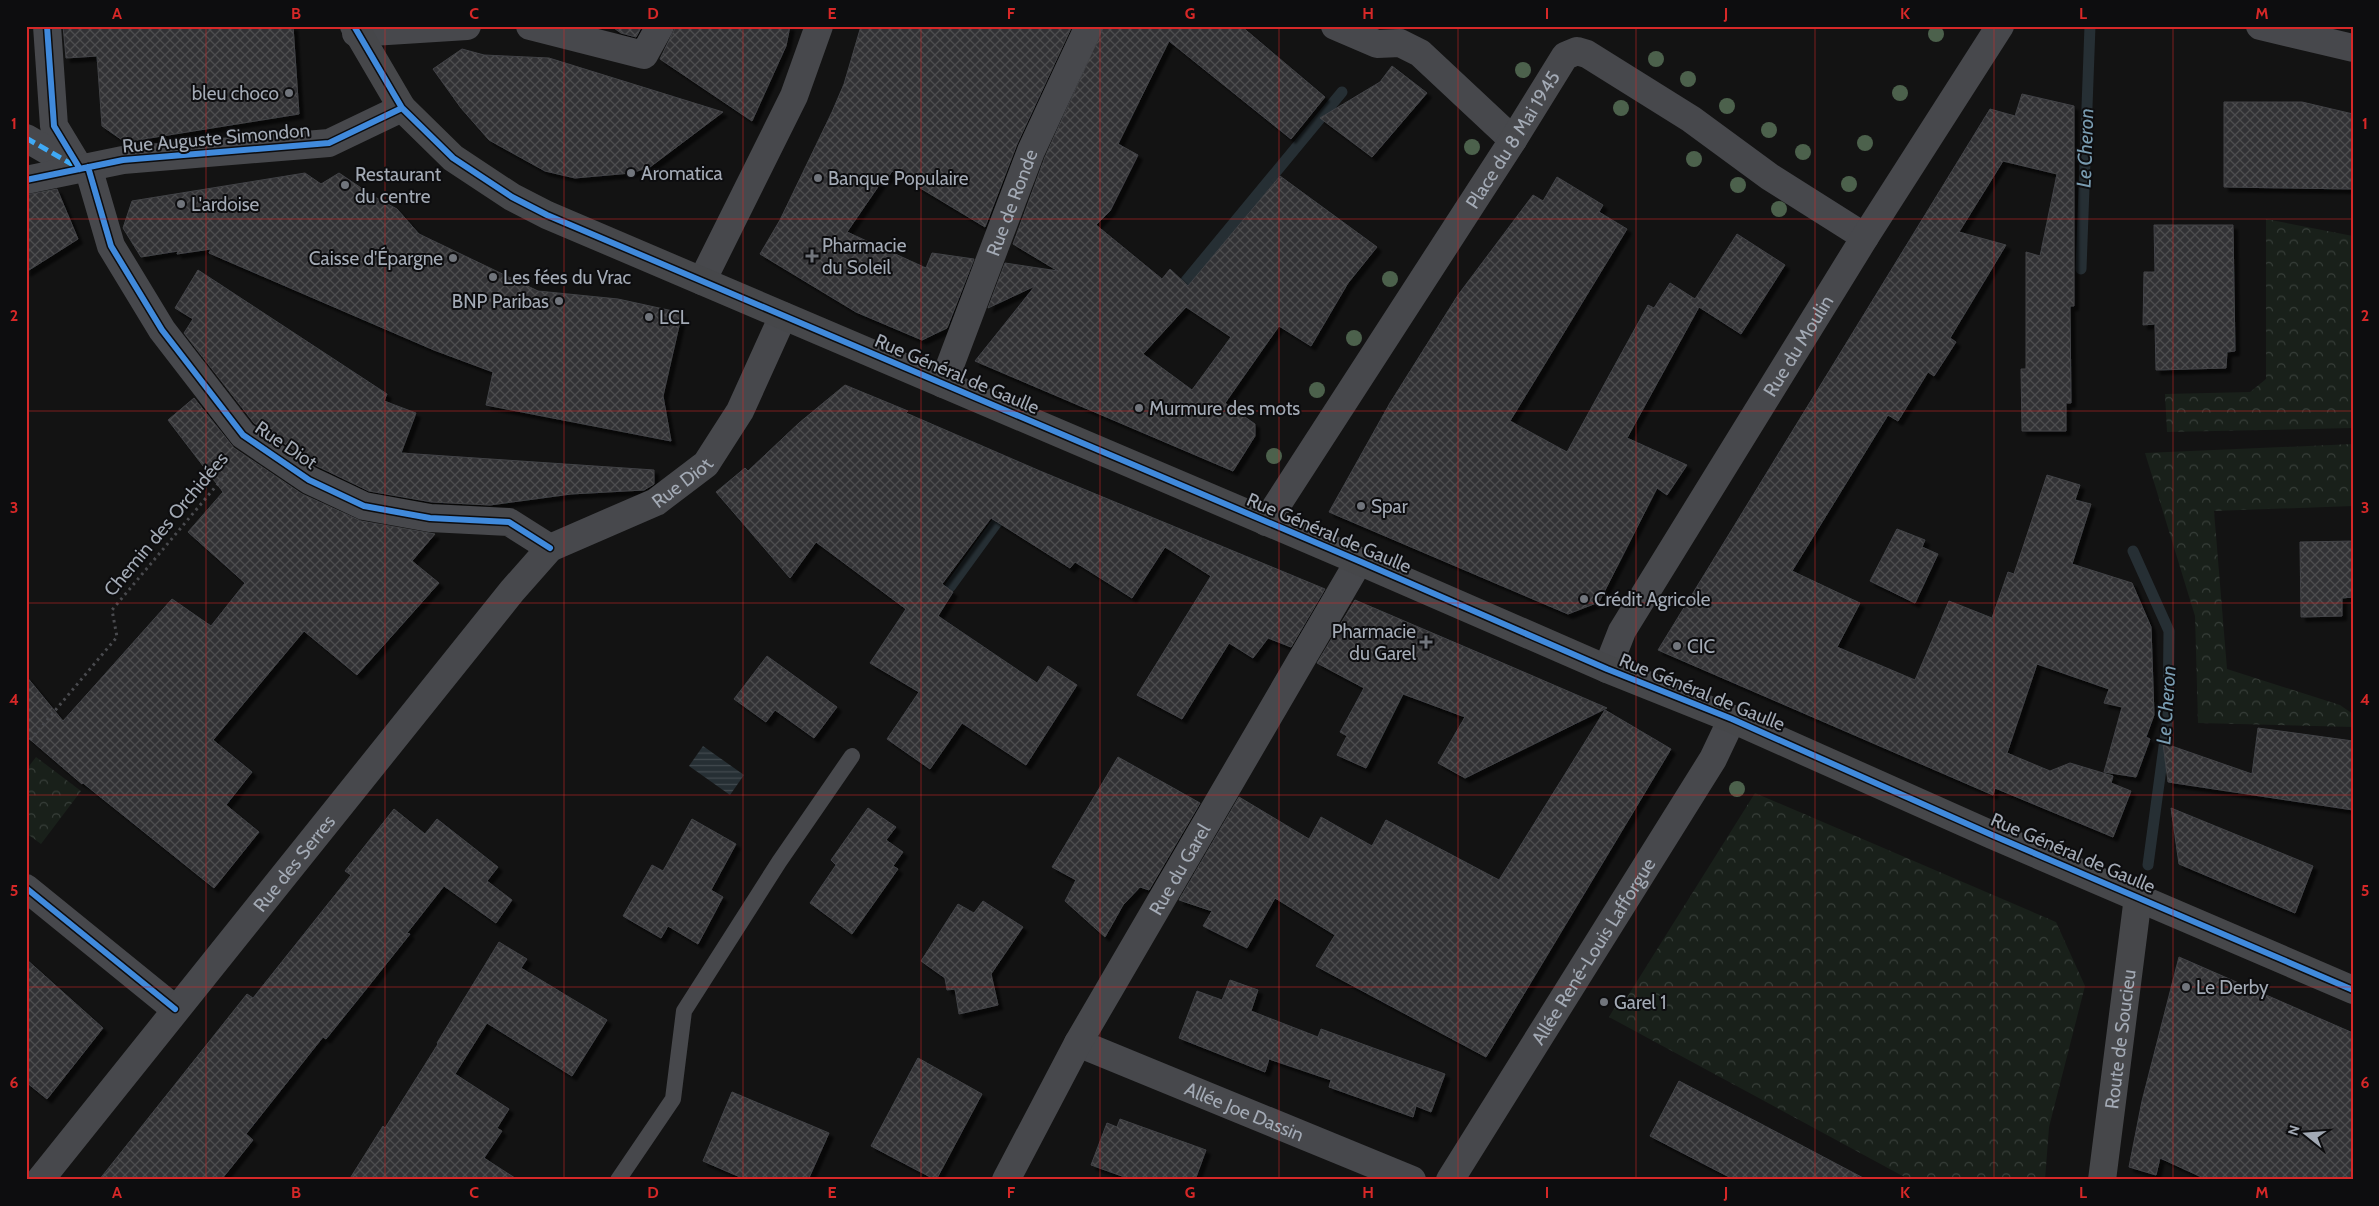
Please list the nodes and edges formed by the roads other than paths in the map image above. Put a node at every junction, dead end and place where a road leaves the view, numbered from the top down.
1 (47, 26) edge
2 (467, 26) edge
3 (530, 26) edge
4 (660, 26) edge
5 (819, 26) edge
6 (1088, 26) edge
7 (1335, 26) edge
8 (2000, 26) edge
9 (2260, 26) edge
10 (355, 29) edge
11 (2353, 48) edge
12 (402, 108) junction
13 (26, 138) edge
14 (1513, 140) junction
15 (84, 168) junction
16 (26, 180) edge
17 (1866, 237) junction
18 (702, 281) junction
19 (783, 316) junction
20 (943, 384) junction
21 (1266, 522) junction
22 (550, 548) junction
23 (1359, 561) junction
24 (1606, 669) junction
25 (1732, 719) junction
26 (852, 756) dead end
27 (26, 888) edge
28 (2138, 897) junction
29 (2353, 990) edge
30 (175, 1009) junction
31 (1078, 1043) junction
32 (40, 1180) edge
33 (618, 1180) edge
34 (1006, 1180) edge
35 (1412, 1180) edge
36 (1450, 1180) edge
37 (2102, 1180) edge

1 - 15 street, Rue Diot
2 - 10 street
3 - 4 street
5 - 18 street
6 - 20 street, Rue de Ronde
7 - 14 street
8 - 17 street, Rue du Moulin
9 - 11 street
10 - 12 street, Rue Général de Gaulle
12 - 15 street, Rue Auguste Simondon
12 - 18 street, Rue Général de Gaulle
13 - 15 street
14 - 17 street, Place du 8 Mai 1945
14 - 21 street, Place du 8 Mai 1945
15 - 16 street, Rue Auguste Simondon
15 - 22 street, Rue Diot
17 - 24 street, Rue du Moulin
18 - 19 street, Rue Général de Gaulle
19 - 20 street, Rue Général de Gaulle
19 - 22 street, Rue Diot
20 - 21 street, Rue Général de Gaulle
21 - 23 street, Rue Général de Gaulle
22 - 30 street, Rue des Serres
23 - 24 street, Rue Général de Gaulle
23 - 31 street, Rue du Garel
24 - 25 street, Rue Général de Gaulle
25 - 28 street, Rue Général de Gaulle
25 - 36 street, Allée René-Louis Lafforgue
26 - 33 lane
27 - 30 street
28 - 29 street, Rue Général de Gaulle
28 - 37 street, Route de Soucieu
30 - 32 street, Rue des Serres
31 - 34 street, Rue du Garel
31 - 35 street, Allée Joe Dassin

